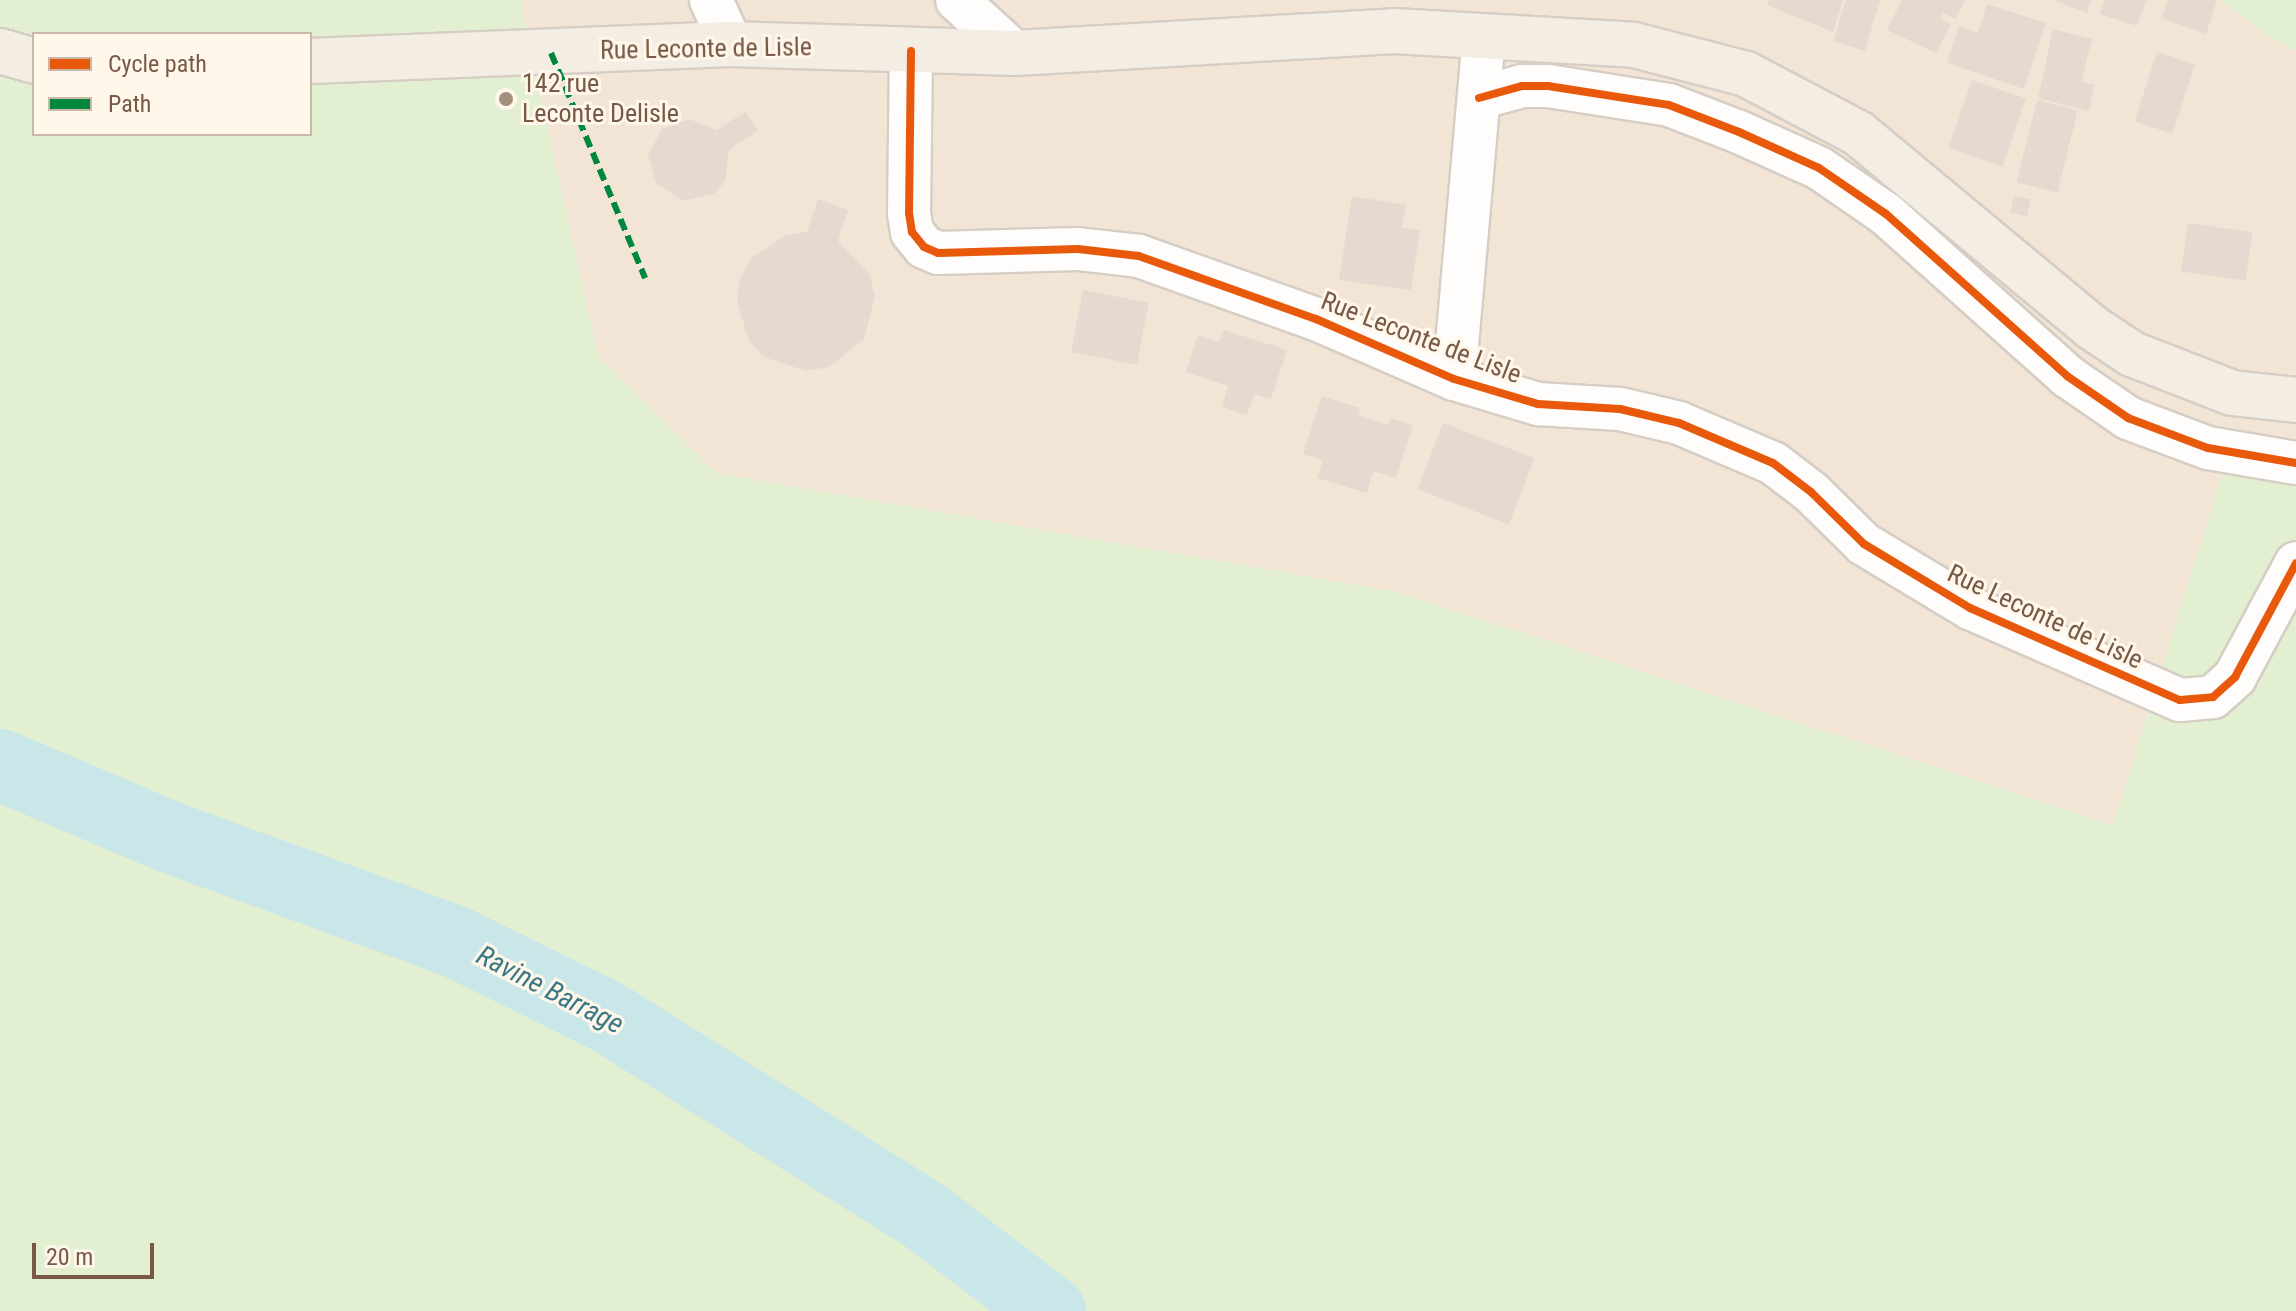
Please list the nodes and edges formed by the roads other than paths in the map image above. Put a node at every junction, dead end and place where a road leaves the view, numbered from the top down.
1 (711, 0) edge
2 (957, 0) edge
3 (1484, 36) junction
4 (731, 44) junction
5 (0, 51) edge
6 (911, 51) junction
7 (1015, 53) junction
8 (32, 60) edge
9 (312, 61) edge
10 (1479, 98) junction
11 (1454, 379) junction
12 (2296, 400) edge
13 (2296, 463) edge
14 (2296, 563) edge

1 - 4 street
2 - 7 street
3 - 7 main road, Rue Leconte de Lisle
3 - 10 street, Rue Leconte de Lisle
3 - 12 main road, Rue Leconte de Lisle
4 - 6 main road, Rue Leconte de Lisle
4 - 9 main road, Rue Leconte de Lisle
5 - 8 main road
6 - 7 main road, Rue Leconte de Lisle
6 - 11 street, Rue Leconte de Lisle
10 - 11 street, Rue Leconte de Lisle
10 - 13 street
11 - 14 street, Rue Leconte de Lisle

